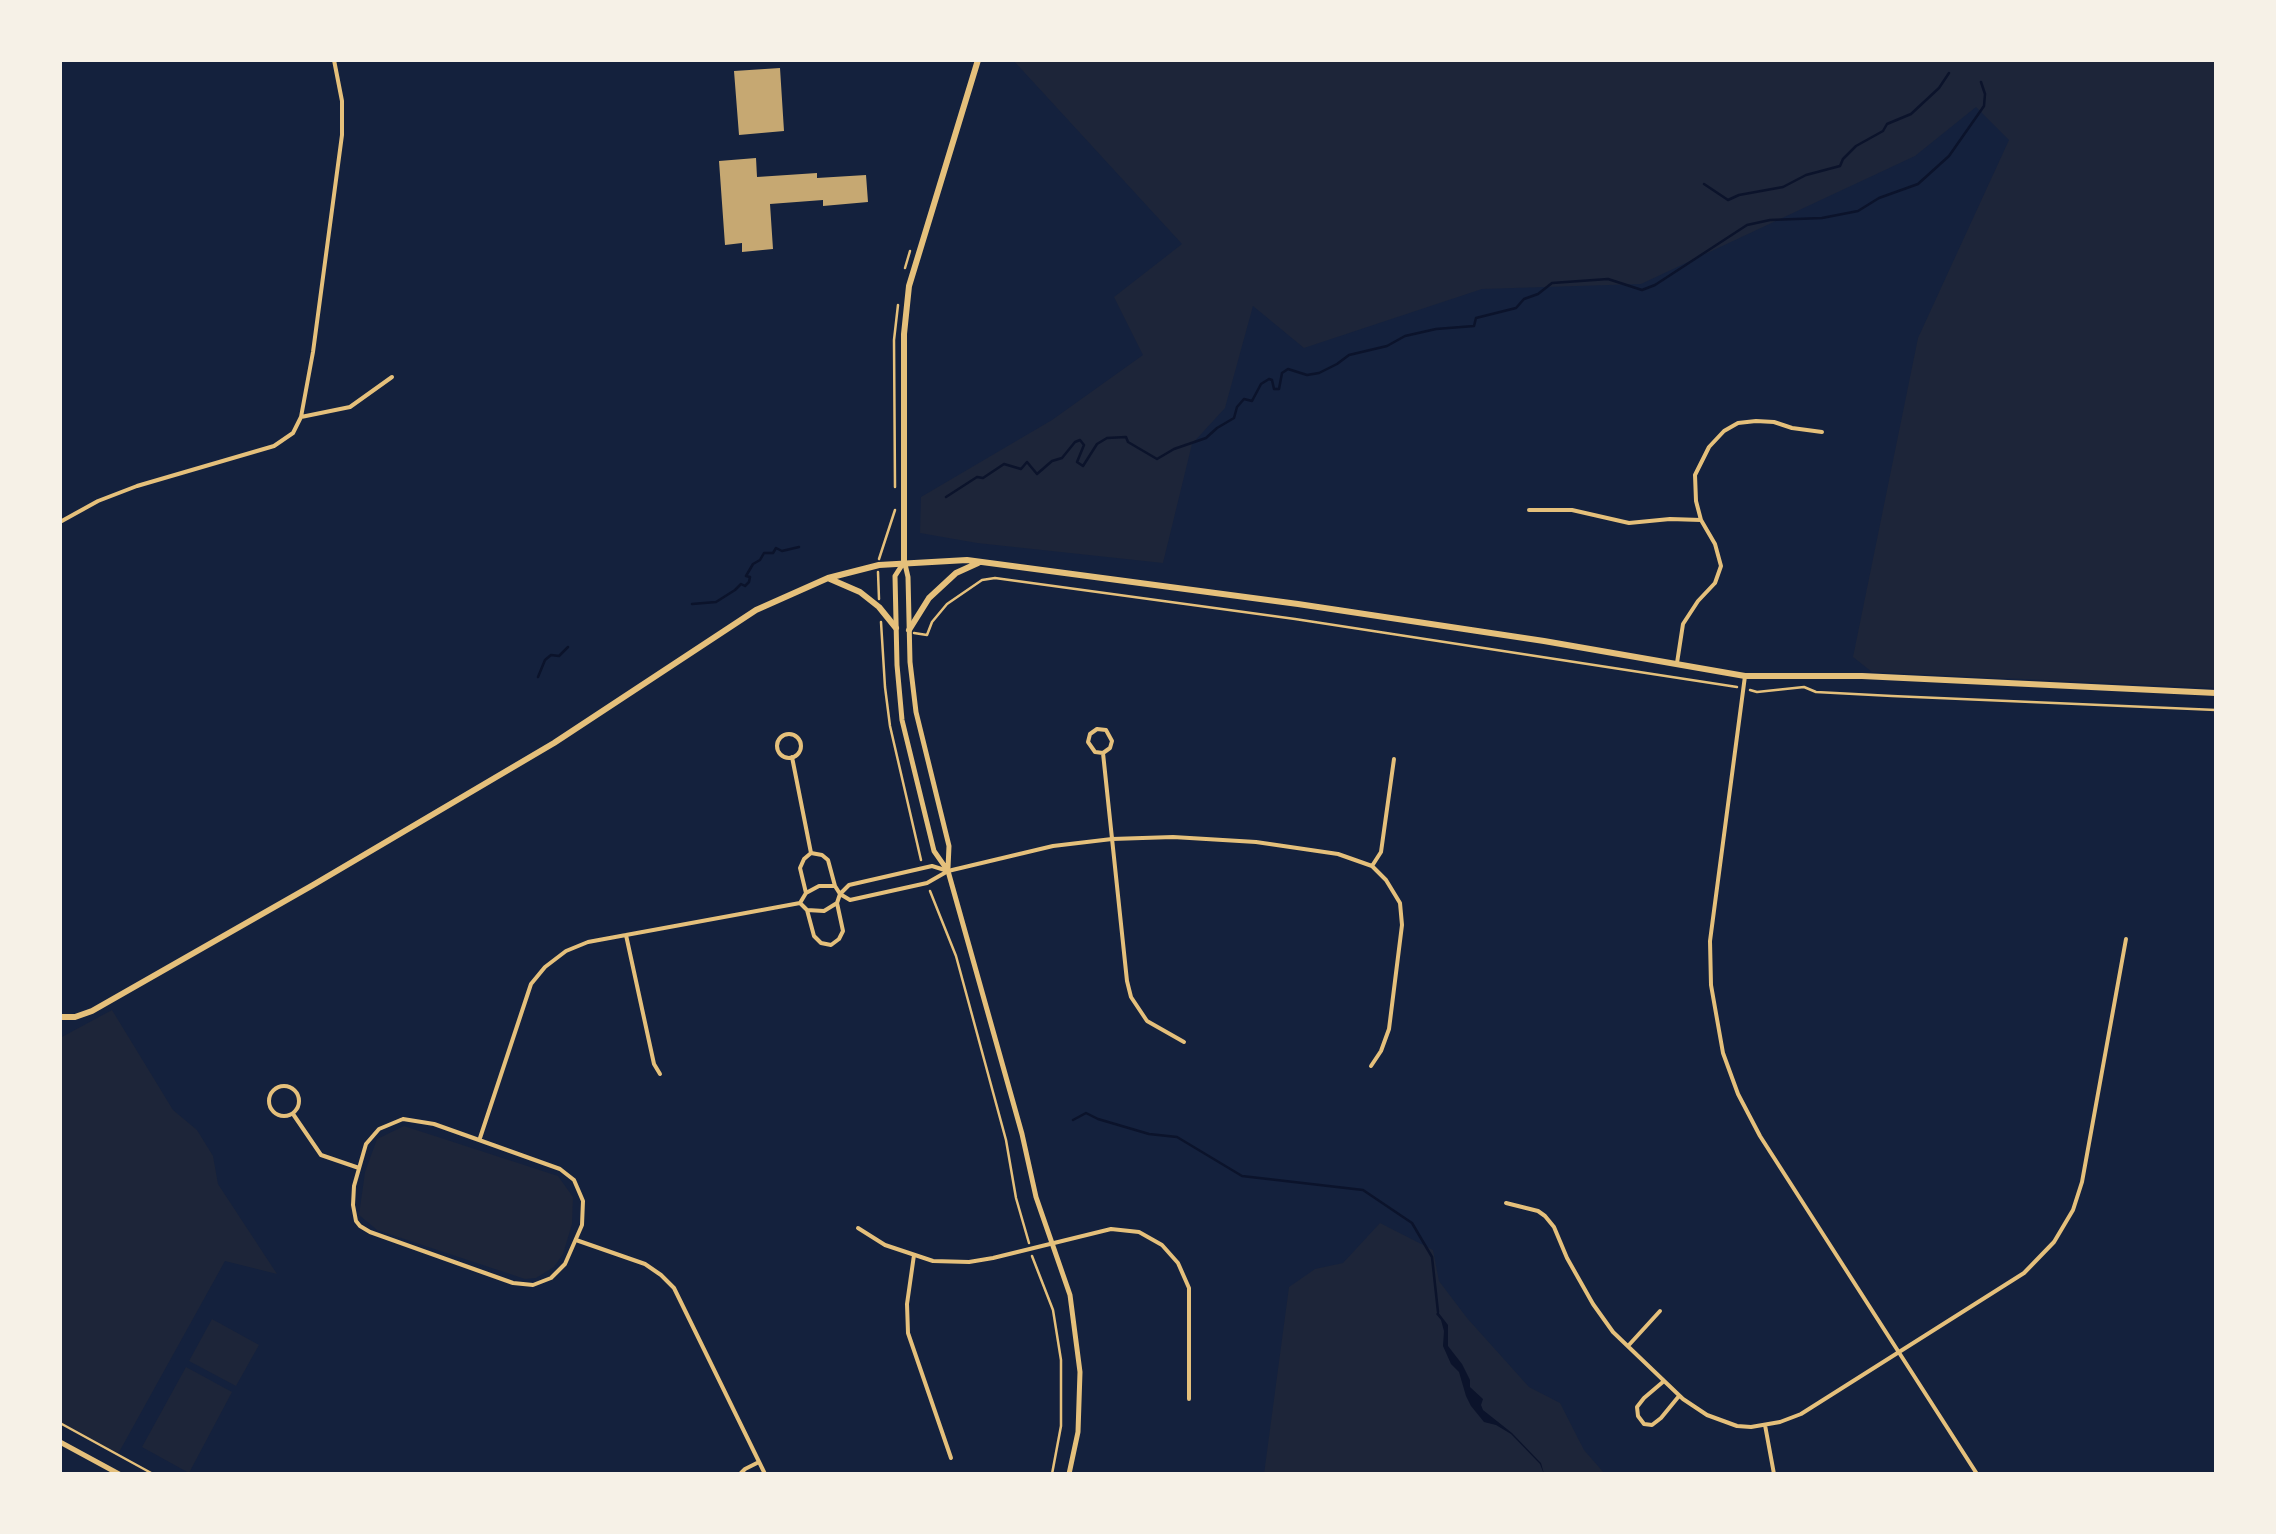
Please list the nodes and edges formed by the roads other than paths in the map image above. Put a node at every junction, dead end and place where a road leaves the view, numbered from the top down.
1 (334, 60) edge
2 (978, 60) edge
3 (392, 378) dead end
4 (301, 417) junction
5 (1822, 432) dead end
6 (1528, 510) dead end
7 (1700, 520) junction
8 (60, 522) edge
9 (904, 562) junction
10 (982, 562) junction
11 (828, 578) junction
12 (896, 628) junction
13 (910, 631) junction
14 (1676, 665) junction
15 (1745, 676) junction
16 (2216, 694) edge
17 (1103, 753) junction
18 (792, 757) junction
19 (1394, 758) dead end
20 (1112, 839) junction
21 (811, 853) junction
22 (1372, 866) junction
23 (948, 871) junction
24 (835, 886) junction
25 (806, 892) junction
26 (840, 894) junction
27 (837, 902) junction
28 (800, 903) junction
29 (808, 910) junction
30 (626, 935) junction
31 (2126, 939) dead end
32 (60, 1017) edge
33 (1184, 1042) dead end
34 (1371, 1066) dead end
35 (660, 1074) dead end
36 (292, 1113) junction
37 (479, 1140) junction
38 (359, 1168) junction
39 (1506, 1203) dead end
40 (858, 1228) dead end
41 (576, 1240) junction
42 (1051, 1242) junction
43 (914, 1255) junction
44 (1660, 1312) dead end
45 (1628, 1346) junction
46 (1898, 1353) junction
47 (1664, 1382) junction
48 (1679, 1396) junction
49 (1189, 1399) dead end
50 (1765, 1424) junction
51 (60, 1442) edge
52 (951, 1458) dead end
53 (759, 1462) junction
54 (119, 1474) edge
55 (740, 1474) edge
56 (765, 1474) edge
57 (1070, 1474) edge
58 (1774, 1474) edge
59 (1977, 1474) edge

1 - 4 street
2 - 9 main road
3 - 4 street
4 - 8 street
5 - 7 street
6 - 7 street
7 - 14 street
9 - 10 main road
9 - 11 main road
9 - 12 street
9 - 13 street
10 - 13 main road
10 - 14 main road
11 - 12 main road
11 - 32 main road
12 - 23 street
13 - 23 street
14 - 15 main road
15 - 16 main road
15 - 46 street
17 - 17 street
17 - 20 street
18 - 18 street
18 - 21 street
19 - 22 street
20 - 22 street
20 - 23 street
20 - 33 street
21 - 24 street
21 - 25 street
22 - 34 street
23 - 26 street
23 - 26 street
23 - 42 street
24 - 25 street
24 - 26 street
25 - 28 street
26 - 27 street
27 - 29 street
27 - 29 street
28 - 29 street
28 - 30 street
30 - 35 street
30 - 37 street
31 - 46 street
36 - 36 street
36 - 38 street
37 - 38 street
37 - 41 street
38 - 41 street
39 - 45 street
40 - 43 street
41 - 53 street
42 - 43 street
42 - 49 street
42 - 57 street
43 - 52 street
44 - 45 street
45 - 47 street
46 - 50 street
46 - 59 street
47 - 48 street
47 - 48 street
48 - 50 street
50 - 58 street
51 - 54 street
53 - 55 street
53 - 56 street

